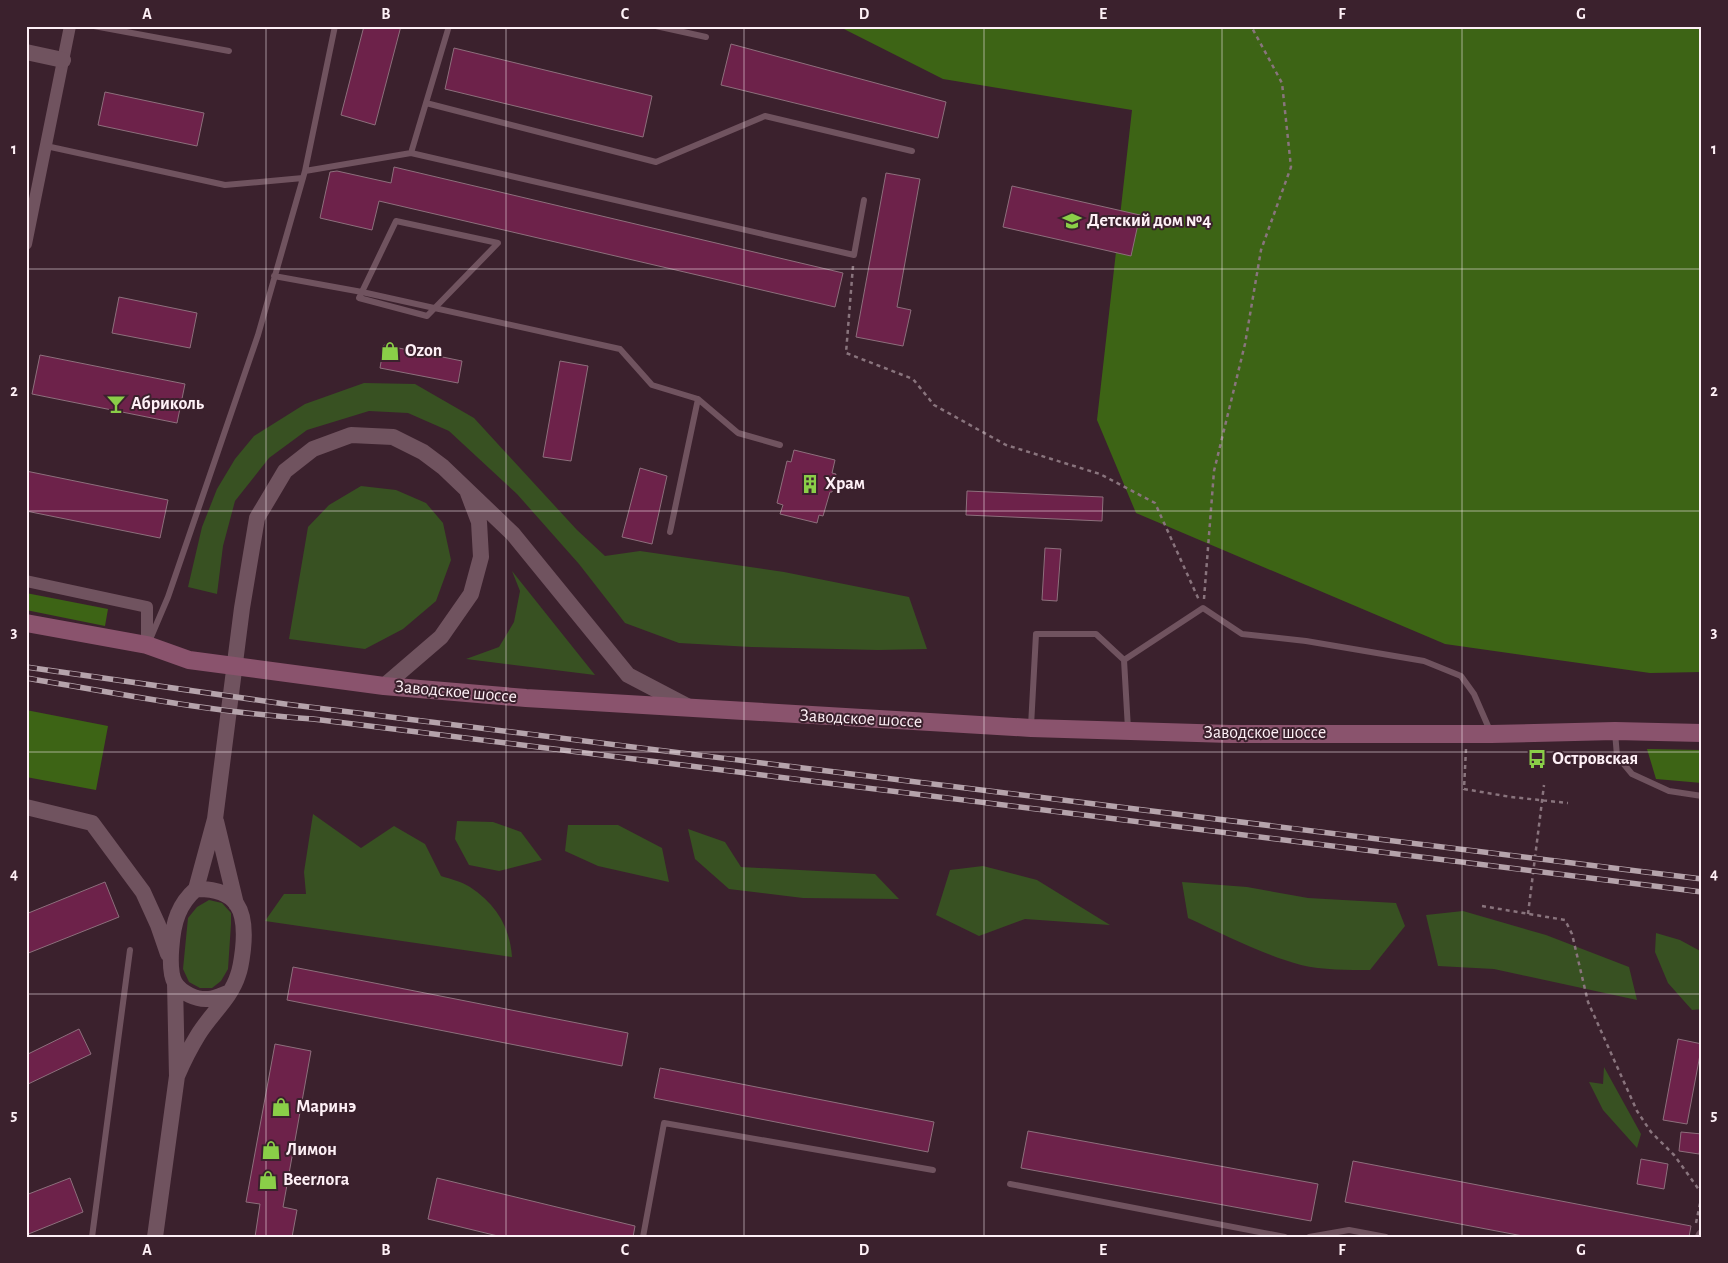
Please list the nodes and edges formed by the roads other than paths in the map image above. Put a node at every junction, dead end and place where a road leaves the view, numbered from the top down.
1 (70, 26) edge
2 (94, 26) edge
3 (335, 26) edge
4 (449, 26) edge
5 (656, 26) edge
6 (706, 37) dead end
7 (229, 51) dead end
8 (26, 52) edge
9 (64, 60) junction
10 (426, 103) junction
11 (46, 146) junction
12 (912, 150) dead end
13 (411, 153) junction
14 (305, 171) junction
15 (303, 178) junction
16 (864, 200) dead end
17 (26, 244) edge
18 (274, 276) junction
19 (362, 292) junction
20 (698, 399) junction
21 (780, 445) dead end
22 (467, 488) junction
23 (670, 532) dead end
24 (26, 581) edge
25 (26, 623) edge
26 (147, 645) junction
27 (1124, 660) junction
28 (384, 686) junction
29 (693, 709) junction
30 (1031, 728) junction
31 (1128, 730) junction
32 (1615, 731) junction
33 (1702, 733) edge
34 (1491, 734) junction
35 (1702, 796) edge
36 (26, 807) edge
37 (215, 819) junction
38 (196, 889) junction
39 (142, 892) junction
40 (236, 904) junction
41 (176, 919) junction
42 (130, 950) dead end
43 (171, 960) junction
44 (175, 983) junction
45 (230, 992) junction
46 (176, 1076) junction
47 (933, 1170) dead end
48 (1010, 1184) dead end
49 (92, 1237) edge
50 (155, 1237) edge
51 (643, 1237) edge
52 (1285, 1237) edge
53 (1309, 1237) edge
54 (1386, 1237) edge

1 - 9 street
2 - 7 lane
3 - 14 lane
4 - 10 lane
5 - 6 lane
8 - 9 street
9 - 11 street
10 - 12 lane
10 - 13 lane
11 - 15 lane
11 - 17 street
13 - 14 lane
13 - 16 lane
14 - 15 lane
15 - 18 lane
18 - 19 lane
18 - 26 lane
19 - 19 lane
19 - 20 lane
20 - 21 lane
20 - 23 lane
22 - 28 street
22 - 29 street
22 - 37 street
24 - 26 street
25 - 26 main road, Заводское шоссе
26 - 28 main road, Заводское шоссе
27 - 30 lane
27 - 31 lane
27 - 34 lane
28 - 29 main road, Заводское шоссе
29 - 30 main road, Заводское шоссе
30 - 31 main road, Заводское шоссе
31 - 34 main road, Заводское шоссе
32 - 33 main road, Заводское шоссе
32 - 34 main road, Заводское шоссе
32 - 35 lane
36 - 39 street
37 - 38 street
37 - 40 street
38 - 40 street
38 - 41 street
39 - 41 street
39 - 43 street
40 - 45 street
41 - 43 street
42 - 49 lane
43 - 44 street
44 - 45 street
44 - 46 street
45 - 46 street
46 - 50 street
47 - 51 lane
48 - 52 lane
53 - 54 lane

